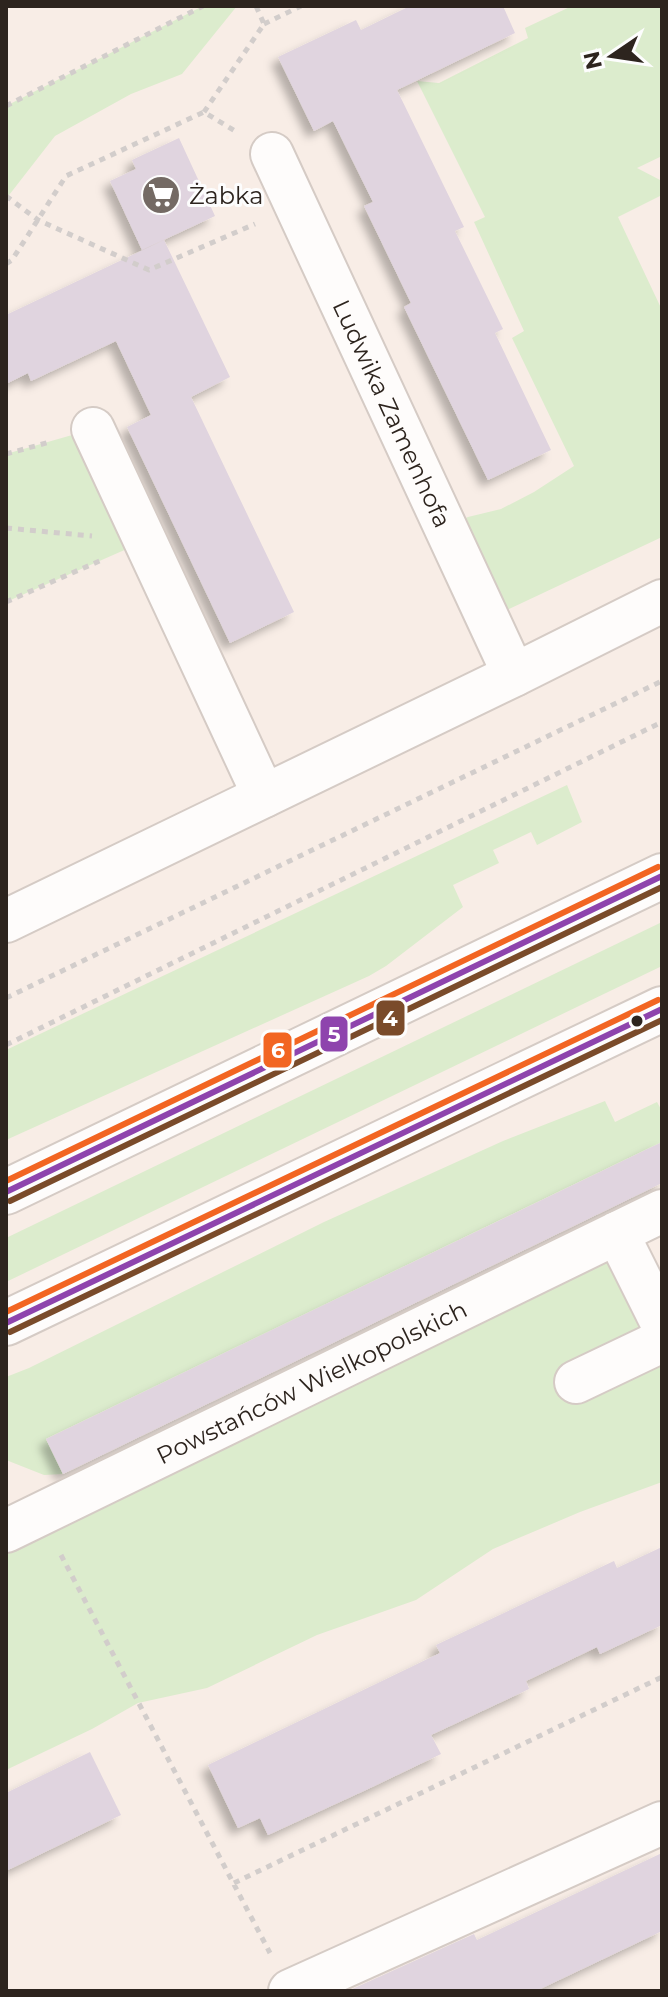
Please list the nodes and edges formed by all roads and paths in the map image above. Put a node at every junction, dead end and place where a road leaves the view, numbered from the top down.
1 (203, 6) edge
2 (256, 6) edge
3 (301, 6) edge
4 (264, 24) junction
5 (6, 106) edge
6 (204, 112) junction
7 (272, 154) joint
8 (6, 196) edge
9 (296, 207) junction
10 (38, 220) junction
11 (6, 264) edge
12 (93, 429) dead end
13 (6, 528) edge
14 (145, 541) junction
15 (662, 601) edge
16 (6, 602) edge
17 (514, 675) junction
18 (662, 681) edge
19 (662, 722) edge
20 (264, 796) junction
21 (662, 876) edge
22 (6, 921) edge
23 (6, 998) edge
24 (662, 1009) edge
25 (6, 1045) edge
26 (6, 1192) edge
27 (662, 1211) edge
28 (617, 1233) junction
29 (6, 1323) edge
30 (662, 1323) edge
31 (662, 1341) edge
32 (576, 1382) dead end
33 (23, 1523) edge
34 (662, 1677) edge
35 (662, 1823) edge
36 (234, 1883) junction
37 (290, 1991) edge

1 - 5 path
2 - 4 path
3 - 4 path
4 - 6 path
6 - 7 path
6 - 10 path
7 - 9 street, Ludwika Zamenhofa
8 - 10 path
9 - 10 path
9 - 17 street, Ludwika Zamenhofa
10 - 11 path
12 - 14 street
13 - 14 path
14 - 16 path
14 - 20 street
15 - 17 street
17 - 20 street
18 - 23 path
19 - 25 path
20 - 22 street
21 - 26 main road
24 - 29 main road
27 - 28 street, Powstańców Wielkopolskich
28 - 30 street
28 - 33 street, Powstańców Wielkopolskich
31 - 32 street
33 - 36 path
34 - 36 path
35 - 37 street
36 - 37 path

